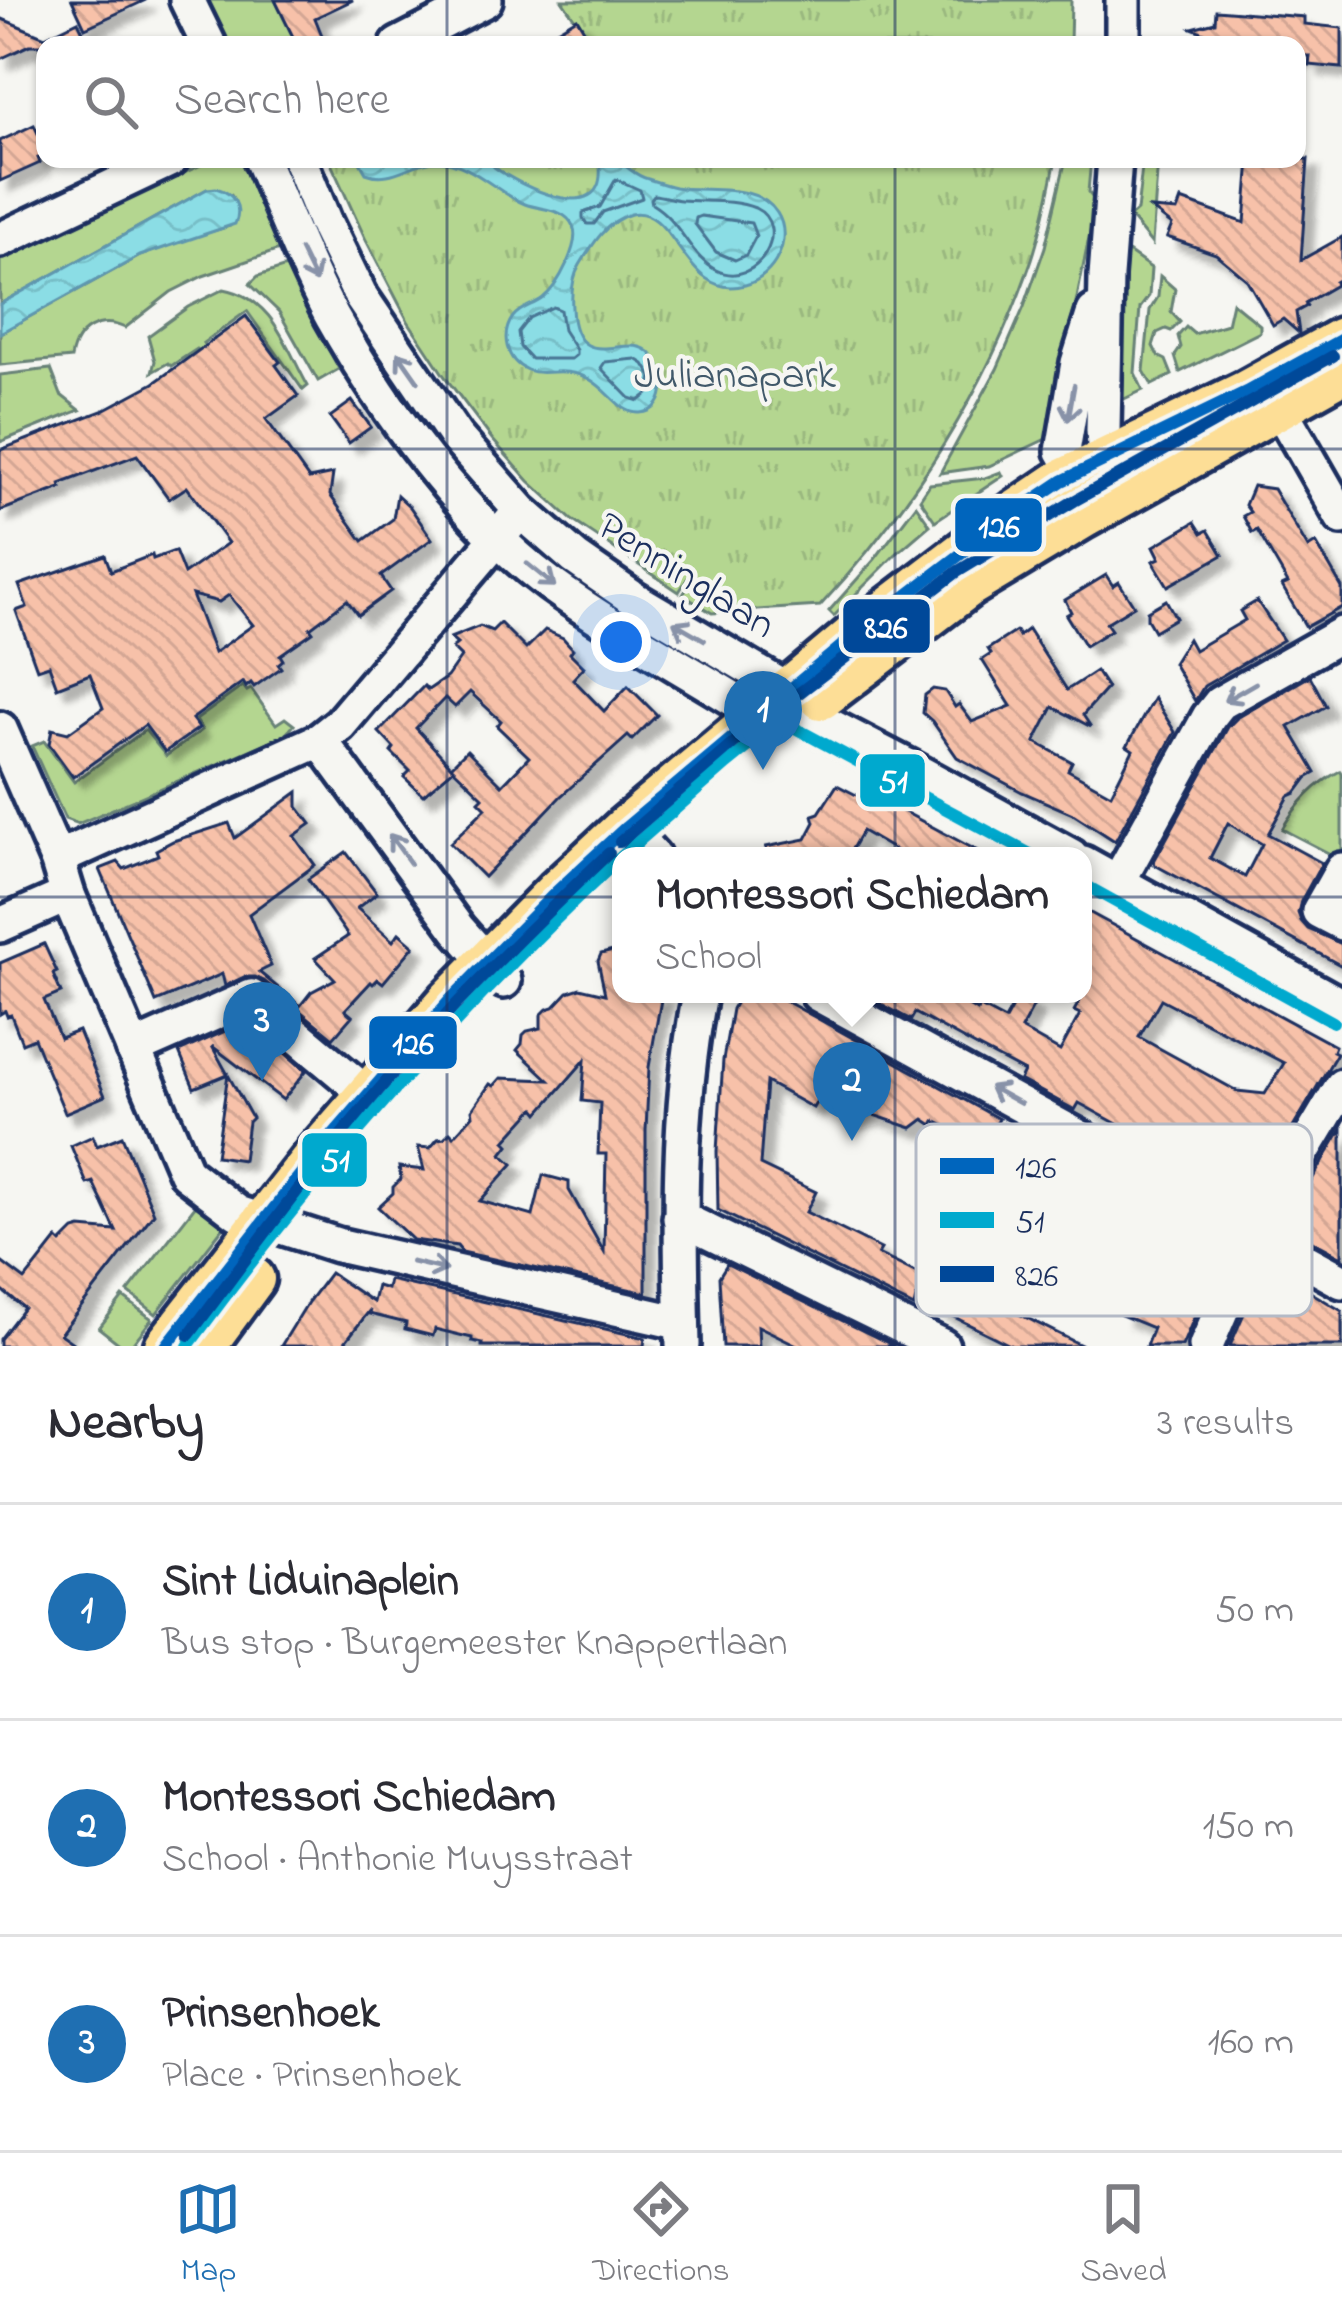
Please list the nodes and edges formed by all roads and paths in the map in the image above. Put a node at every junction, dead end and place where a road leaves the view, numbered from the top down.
1 (187, 0) edge
2 (485, 0) edge
3 (1123, 0) edge
4 (205, 36) edge
5 (415, 36) edge
6 (1123, 36) edge
7 (152, 168) edge
8 (265, 168) edge
9 (303, 168) edge
10 (1114, 168) edge
11 (0, 240) edge
12 (1342, 339) edge
13 (1342, 372) edge
14 (1272, 395) junction
15 (1096, 479) junction
16 (521, 511) junction
17 (1342, 518) edge
18 (497, 537) junction
19 (1342, 634) edge
20 (784, 706) junction
21 (0, 729) edge
22 (320, 740) junction
23 (639, 847) edge
24 (1054, 847) edge
25 (57, 859) junction
26 (1092, 867) edge
27 (1342, 870) edge
28 (612, 873) edge
29 (1118, 882) junction
30 (68, 895) junction
31 (1342, 923) edge
32 (0, 925) edge
33 (495, 971) junction
34 (698, 1003) edge
35 (835, 1003) edge
36 (1342, 1006) edge
37 (134, 1049) junction
38 (1342, 1086) edge
39 (367, 1094) junction
40 (1057, 1124) edge
41 (1312, 1136) edge
42 (680, 1218) junction
43 (276, 1226) junction
44 (1312, 1264) edge
45 (1342, 1281) edge
46 (1219, 1316) edge
47 (682, 1335) edge
48 (166, 1346) edge
49 (204, 1346) edge
50 (942, 1346) edge
51 (1206, 1346) edge

1 - 4 street
2 - 5 street
3 - 6 street
7 - 11 street
8 -> 18 street, Penninglaan
16 -> 9 street, Penninglaan
10 - 15 street
12 - 14 main road
13 - 14 main road
14 - 15 main road
14 - 17 street
15 - 20 main road
16 - 18 street
20 -> 16 street, Penninglaan
18 -> 20 street, Penninglaan
18 - 22 street
19 -> 29 street
20 - 23 main road
20 - 24 street
21 - 25 street
22 - 25 street
33 -> 22 street
25 - 30 street
26 - 29 street
27 - 31 street
28 - 33 main road
29 - 36 street
30 - 32 street
30 - 37 street
33 - 39 main road
33 - 43 main road
34 - 42 street
40 -> 35 street
37 - 39 street
37 - 43 street
38 - 41 street
39 - 43 main road
42 - 47 street
42 - 50 street
43 -> 47 street
43 - 48 main road
43 - 49 main road
44 - 45 street
46 - 51 street

